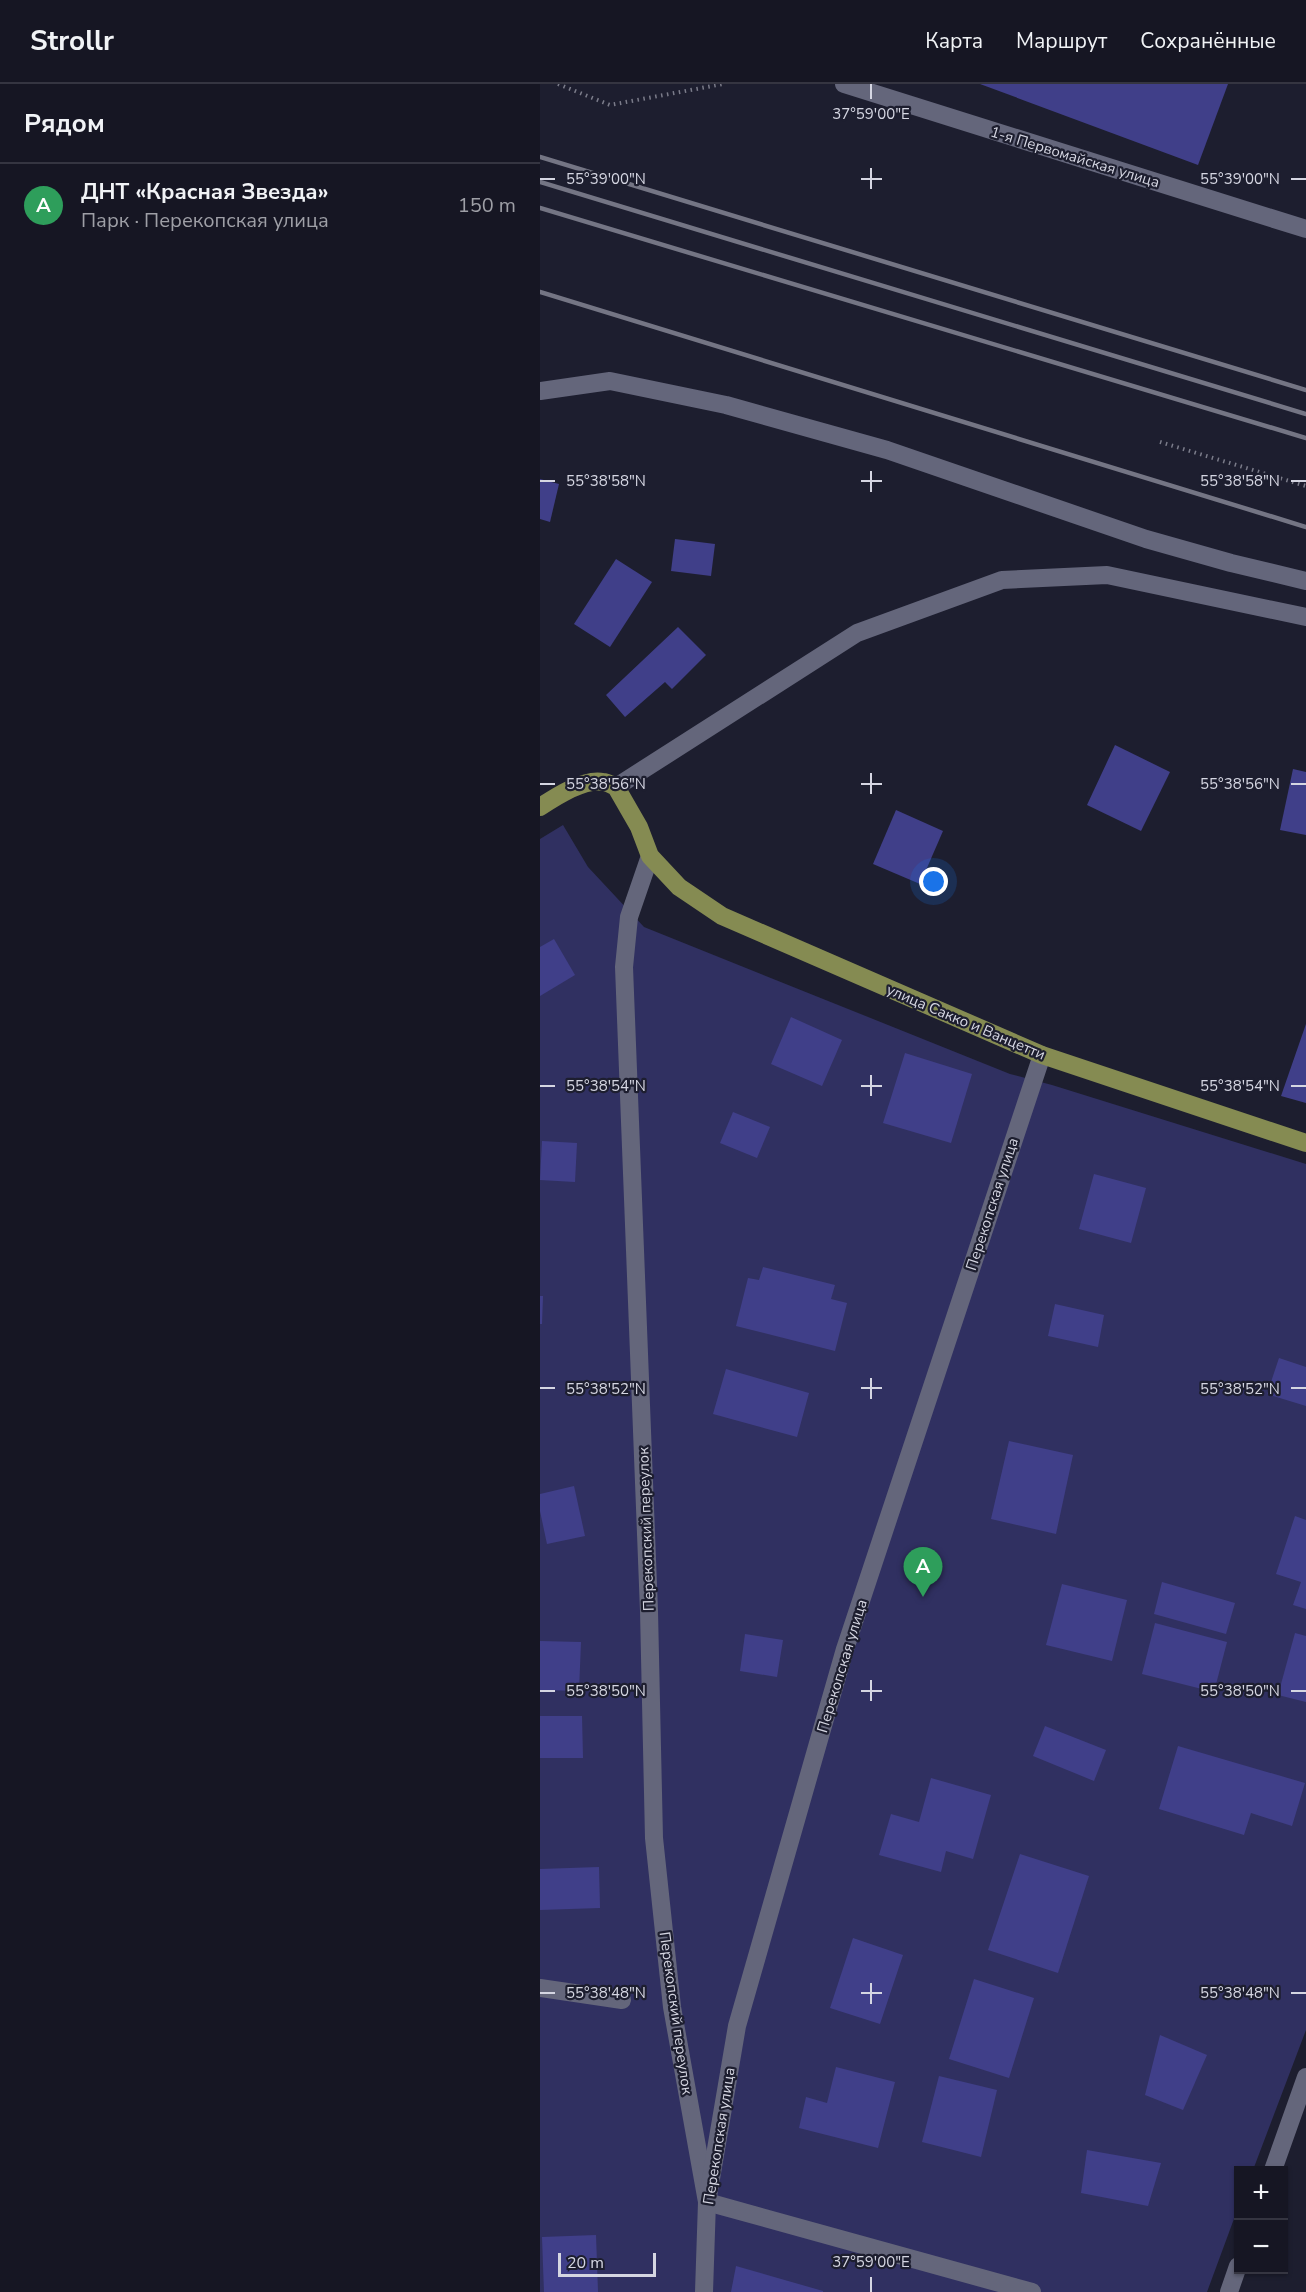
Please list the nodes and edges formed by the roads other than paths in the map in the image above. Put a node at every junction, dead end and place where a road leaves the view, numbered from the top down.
1 (844, 84) edge
2 (1306, 229) edge
3 (540, 391) edge
4 (1306, 581) edge
5 (1306, 617) edge
6 (616, 787) junction
7 (540, 807) edge
8 (650, 856) junction
9 (1042, 1055) junction
10 (1306, 1143) edge
11 (540, 1988) edge
12 (622, 2000) dead end
13 (1306, 2077) edge
14 (1274, 2166) edge
15 (707, 2202) junction
16 (1236, 2274) edge
17 (704, 2292) edge
18 (1032, 2292) edge
19 (1229, 2292) edge

1 - 2 street, 1-я Первомайская улица
3 - 4 street
5 - 6 street
6 - 7 main road
6 - 8 main road
8 - 9 main road, улица Сакко и Ванцетти
8 - 15 street, Перекопский переулок
9 - 10 main road, улица Сакко и Ванцетти
9 - 15 street, Перекопская улица
11 - 12 street
13 - 14 street
15 - 17 street, Перекопская улица
15 - 18 street
16 - 19 street

